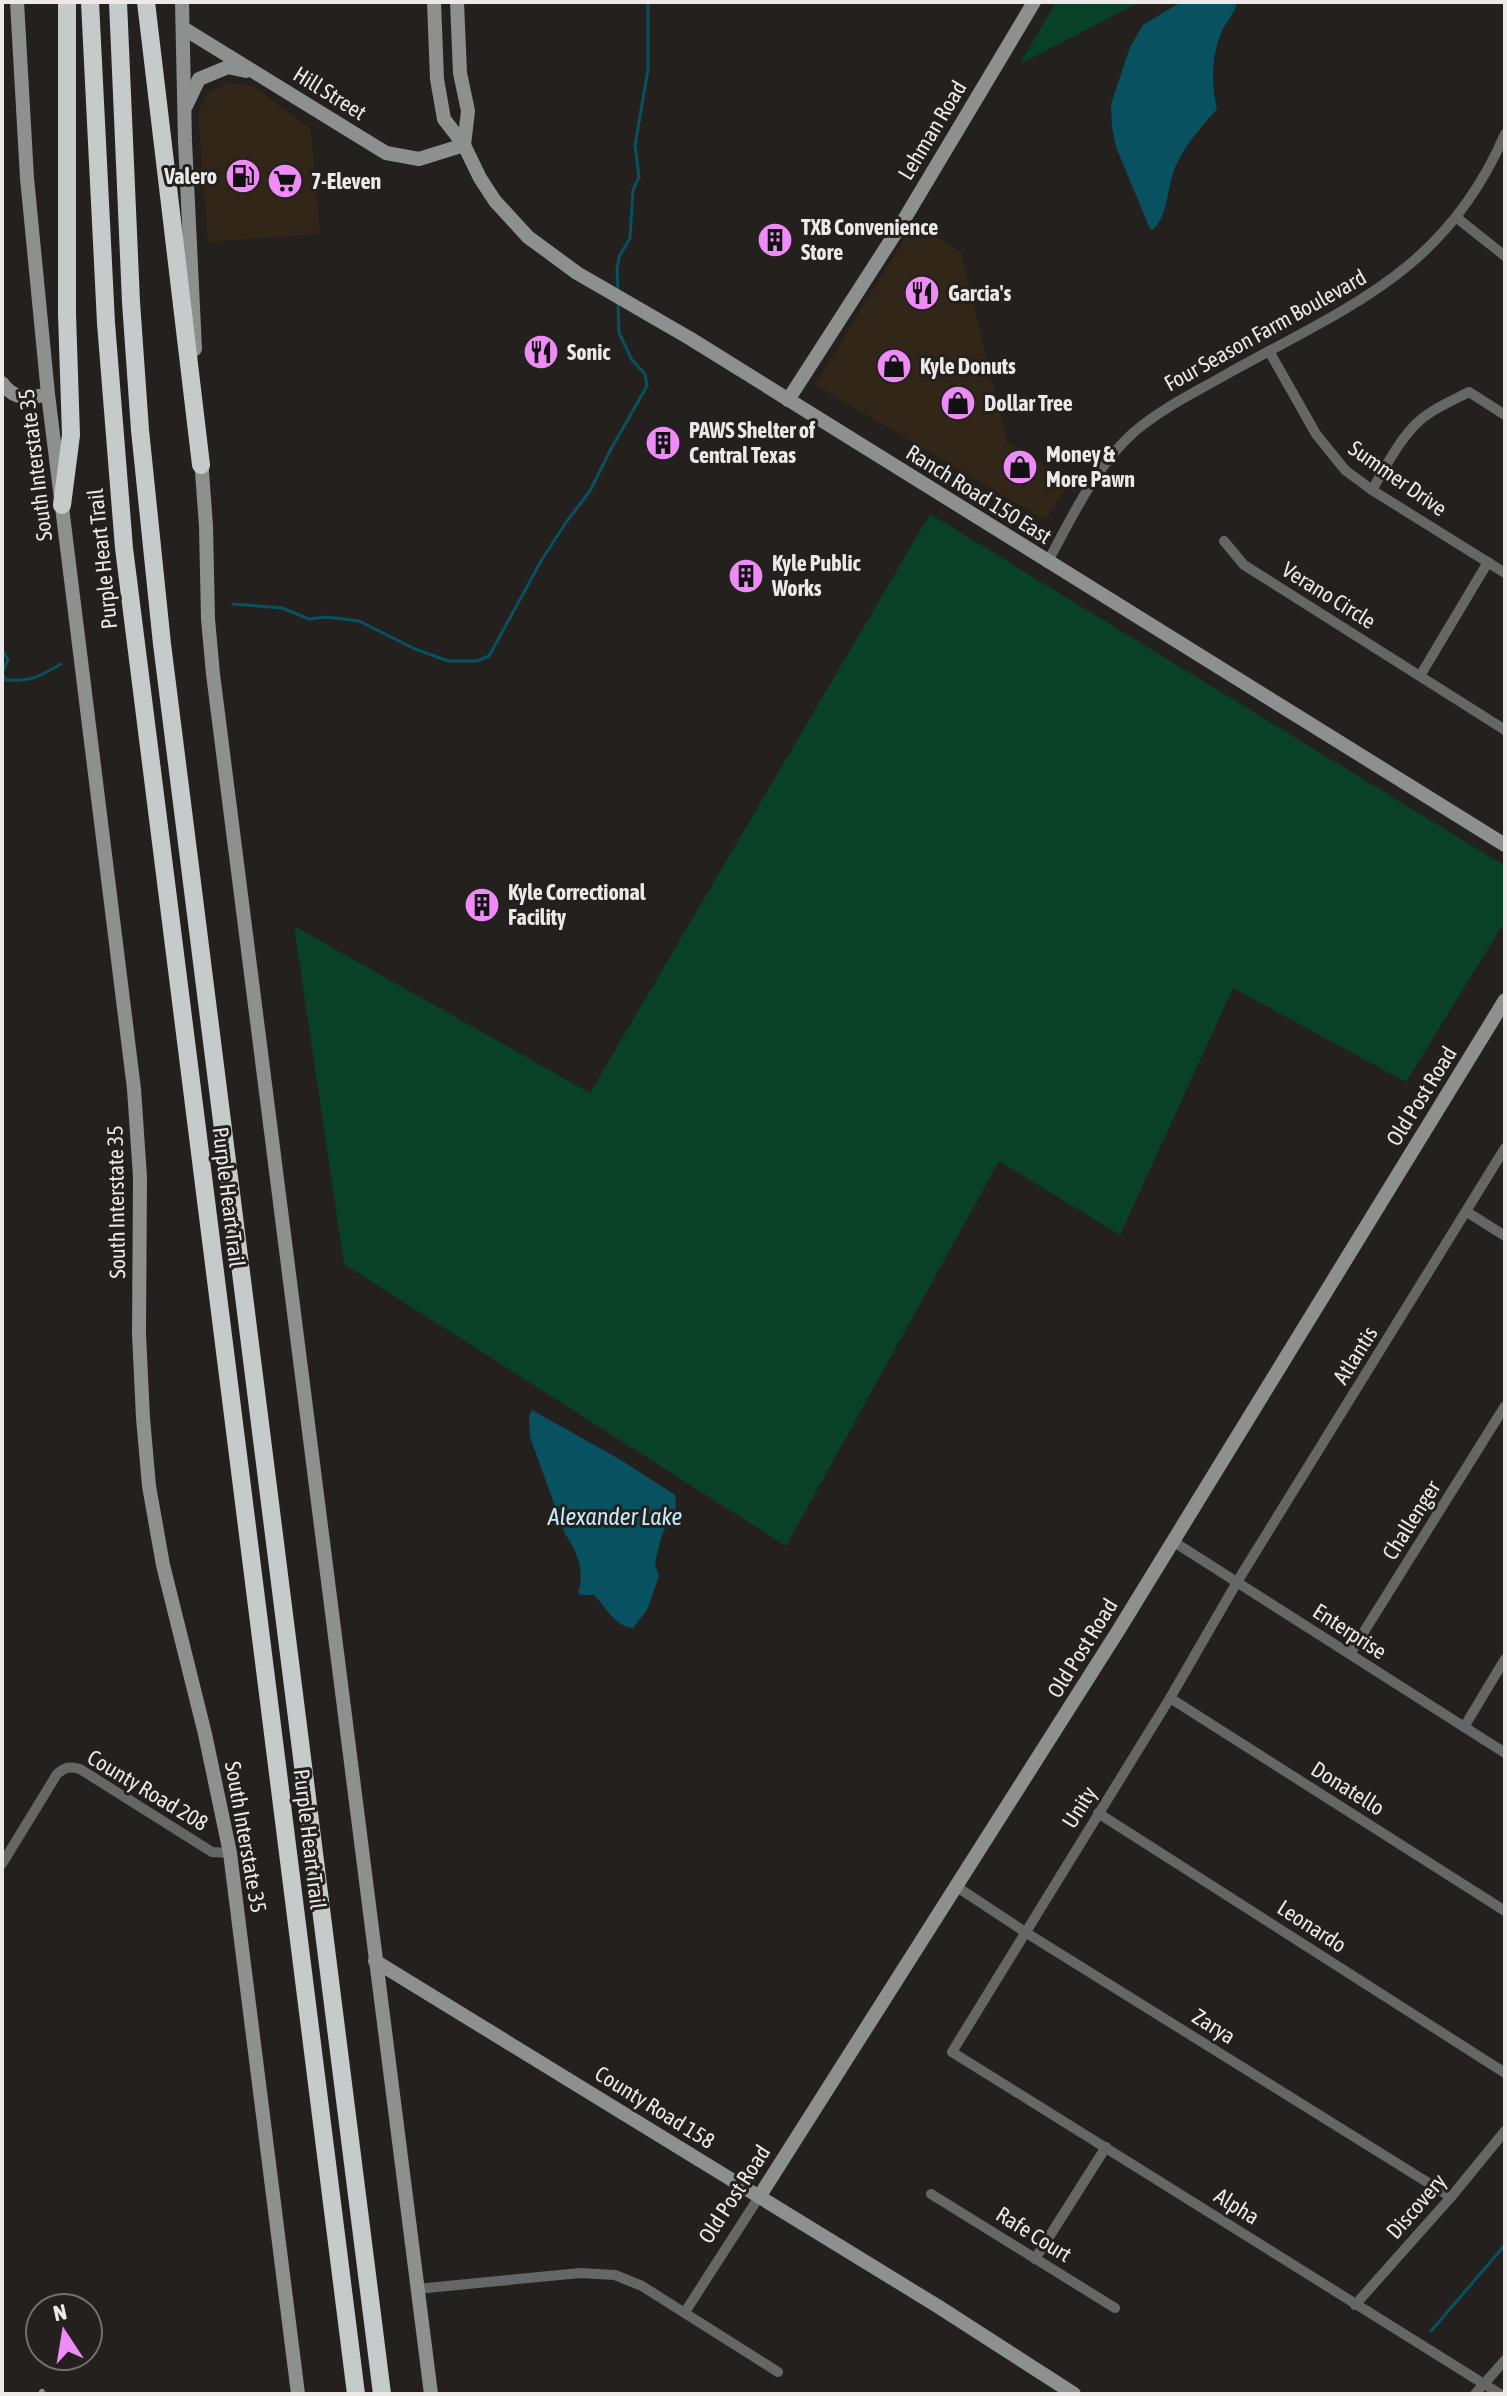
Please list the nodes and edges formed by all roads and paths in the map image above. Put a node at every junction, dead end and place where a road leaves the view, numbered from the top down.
1 (17, 2) edge
2 (67, 2) edge
3 (90, 2) edge
4 (118, 2) edge
5 (146, 2) edge
6 (182, 2) edge
7 (434, 2) edge
8 (457, 2) edge
9 (1034, 2) edge
10 (183, 28) junction
11 (258, 74) junction
12 (185, 109) junction
13 (1505, 134) edge
14 (464, 145) junction
15 (1457, 218) junction
16 (1505, 256) edge
17 (1269, 351) junction
18 (2, 383) edge
19 (48, 394) junction
20 (788, 400) junction
21 (1505, 415) edge
22 (201, 465) junction
23 (1372, 490) junction
24 (62, 505) junction
25 (1224, 541) dead end
26 (1488, 562) junction
27 (1047, 563) junction
28 (1505, 573) edge
29 (1420, 676) junction
30 (1505, 730) edge
31 (1505, 845) edge
32 (1505, 1000) edge
33 (1505, 1148) edge
34 (1467, 1212) junction
35 (1505, 1236) edge
36 (1505, 1406) edge
37 (1174, 1542) junction
38 (1237, 1582) junction
39 (1350, 1654) junction
40 (1505, 1659) edge
41 (1170, 1698) junction
42 (1464, 1727) junction
43 (1505, 1753) edge
44 (1098, 1813) junction
45 (230, 1853) junction
46 (2, 1864) edge
47 (957, 1887) junction
48 (1505, 1911) edge
49 (1025, 1932) junction
50 (375, 1961) junction
51 (952, 2052) joint
52 (1505, 2073) edge
53 (1505, 2131) edge
54 (1106, 2147) junction
55 (931, 2194) dead end
56 (759, 2197) junction
57 (1451, 2197) junction
58 (1035, 2259) junction
59 (417, 2289) junction
60 (1355, 2305) junction
61 (1115, 2308) dead end
62 (685, 2312) junction
63 (1505, 2360) edge
64 (778, 2372) dead end
65 (1483, 2385) junction
66 (298, 2394) edge
67 (356, 2394) edge
68 (382, 2394) edge
69 (431, 2394) edge
70 (1074, 2394) edge
71 (1475, 2394) edge
72 (1500, 2394) edge

1 - 19 main road, South Interstate 35
2 - 24 highway
3 - 67 highway, Purple Heart Trail
4 - 68 highway, Purple Heart Trail
5 - 22 highway
6 - 10 main road
7 - 14 main road, Ranch Road 150 East
8 - 14 main road
9 - 20 main road, Lehman Road
10 - 11 main road, Hill Street
10 - 12 main road
11 - 12 main road
11 - 14 main road, Hill Street
12 - 22 main road
13 - 15 street, Four Season Farm Boulevard
14 - 20 main road, Ranch Road 150 East
15 - 16 street
15 - 17 street, Four Season Farm Boulevard
17 - 23 street, Summer Drive
17 - 27 street, Four Season Farm Boulevard
18 - 19 main road
19 - 24 main road, South Interstate 35
20 - 27 main road, Ranch Road 150 East
21 - 23 street
22 - 50 main road
23 - 26 street, Summer Drive
24 - 45 main road, South Interstate 35
25 - 29 street, Verano Circle
26 - 28 street, Summer Drive
26 - 29 street
27 - 31 main road, Ranch Road 150 East
29 - 30 street, Verano Circle
32 - 37 main road, Old Post Road
33 - 34 street, Atlantis
34 - 35 street
34 - 38 street, Atlantis
36 - 39 street, Challenger
37 - 38 street, Enterprise
37 - 47 main road, Old Post Road
38 - 39 street, Enterprise
38 - 41 street, Unity
39 - 42 street, Enterprise
40 - 42 street
41 - 44 street, Unity
41 - 48 street, Donatello
42 - 43 street, Enterprise
44 - 49 street, Unity
44 - 52 street, Leonardo
45 - 46 street, County Road 208
45 - 66 main road, South Interstate 35
47 - 49 street, Zarya
47 - 56 main road, Old Post Road
49 - 51 street, Unity
49 - 57 street, Zarya
50 - 56 main road, County Road 158
50 - 59 main road
51 - 54 street, Alpha
53 - 57 street, Discovery
54 - 58 street
54 - 60 street, Alpha
55 - 58 street, Rafe Court
56 - 62 street, Old Post Road
56 - 70 main road, County Road 158
57 - 60 street, Discovery
58 - 61 street, Rafe Court
59 - 62 street
59 - 69 main road
60 - 65 street, Alpha
62 - 64 street
63 - 65 street
65 - 71 street
65 - 72 street, Alpha

